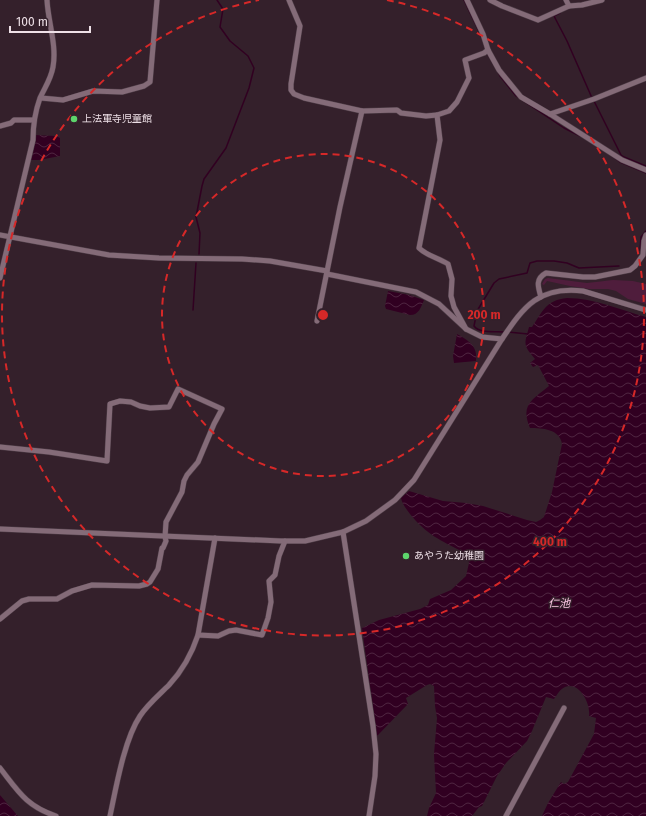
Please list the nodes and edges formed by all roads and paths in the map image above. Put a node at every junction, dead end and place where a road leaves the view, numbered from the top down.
1 (47, 0) edge
2 (157, 0) edge
3 (289, 0) edge
4 (467, 0) edge
5 (490, 0) edge
6 (566, 0) edge
7 (602, 0) edge
8 (569, 6) junction
9 (487, 51) junction
10 (646, 78) edge
11 (41, 98) junction
12 (362, 111) junction
13 (550, 114) junction
14 (438, 115) junction
15 (33, 120) junction
16 (0, 126) edge
17 (646, 170) edge
18 (0, 235) edge
19 (646, 235) edge
20 (9, 237) junction
21 (327, 273) junction
22 (0, 278) edge
23 (541, 296) junction
24 (646, 310) edge
25 (317, 322) dead end
26 (466, 329) junction
27 (503, 338) junction
28 (0, 447) edge
29 (0, 529) edge
30 (343, 532) junction
31 (165, 537) junction
32 (215, 538) junction
33 (285, 541) junction
34 (0, 619) edge
35 (198, 635) junction
36 (564, 708) dead end
37 (0, 768) edge
38 (56, 816) edge
39 (110, 816) edge
40 (369, 816) edge
41 (506, 816) edge

1 - 11 street
2 - 11 street
3 - 12 street
4 - 9 street
5 - 8 street
6 - 8 street
7 - 8 street
9 - 13 street
9 - 14 street
10 - 13 street
11 - 15 street
12 - 14 street
12 - 21 street
13 - 17 street
14 - 26 street
15 - 16 street
15 - 20 street
18 - 20 street
19 - 23 street
20 - 21 street
20 - 22 street
21 - 25 street
21 - 26 street
23 - 24 street
23 - 27 street
26 - 27 street
27 - 30 street
28 - 31 street
29 - 31 street
30 - 33 street
30 - 40 street
31 - 32 street
31 - 34 street
32 - 33 street
32 - 35 street
33 - 35 street
35 - 39 street
36 - 41 street
37 - 38 street

